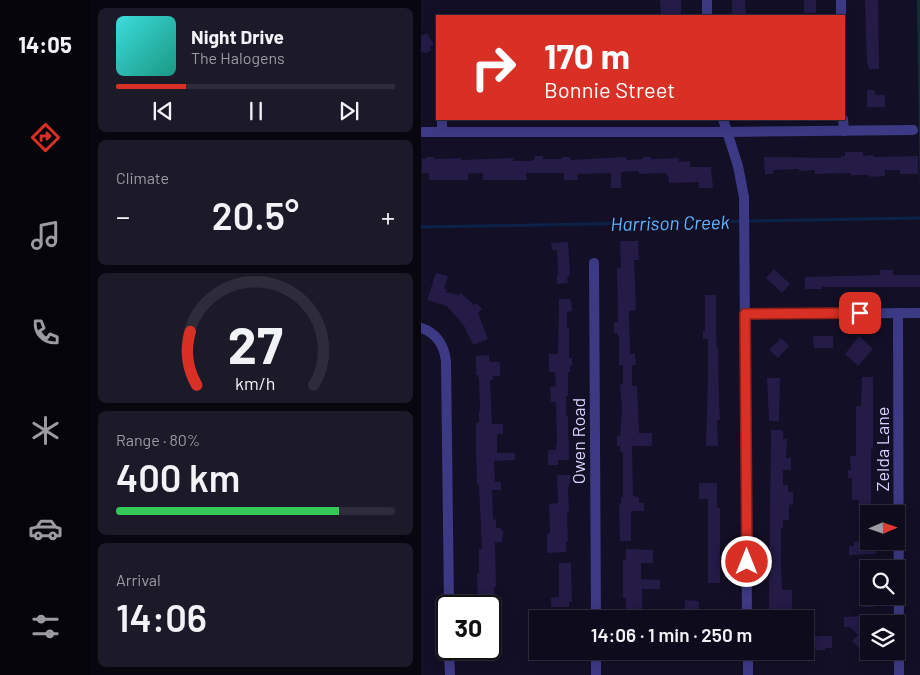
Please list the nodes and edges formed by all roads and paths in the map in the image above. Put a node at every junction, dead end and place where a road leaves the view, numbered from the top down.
1 (707, 0) edge
2 (841, 0) edge
3 (707, 15) edge
4 (841, 15) edge
5 (442, 120) edge
6 (723, 120) edge
7 (843, 120) edge
8 (913, 130) dead end
9 (844, 131) junction
10 (421, 132) edge
11 (442, 132) junction
12 (727, 132) junction
13 (594, 263) dead end
14 (898, 313) junction
15 (920, 313) edge
16 (745, 314) junction
17 (421, 328) edge
18 (449, 595) edge
19 (596, 610) edge
20 (747, 610) edge
21 (449, 660) edge
22 (596, 660) edge
23 (748, 660) edge
24 (450, 675) edge
25 (596, 675) edge
26 (748, 675) edge
27 (899, 675) edge

1 - 3 street
2 - 4 street
5 - 11 street
6 - 12 street
7 - 9 street
8 - 9 street
9 - 12 street
10 - 11 street
11 - 12 street
12 - 16 street
13 - 19 street, Owen Road
14 - 15 street
14 - 16 street
14 - 27 street, Zelda Lane
16 - 20 street
17 - 18 street
21 - 24 street
22 - 25 street
23 - 26 street

